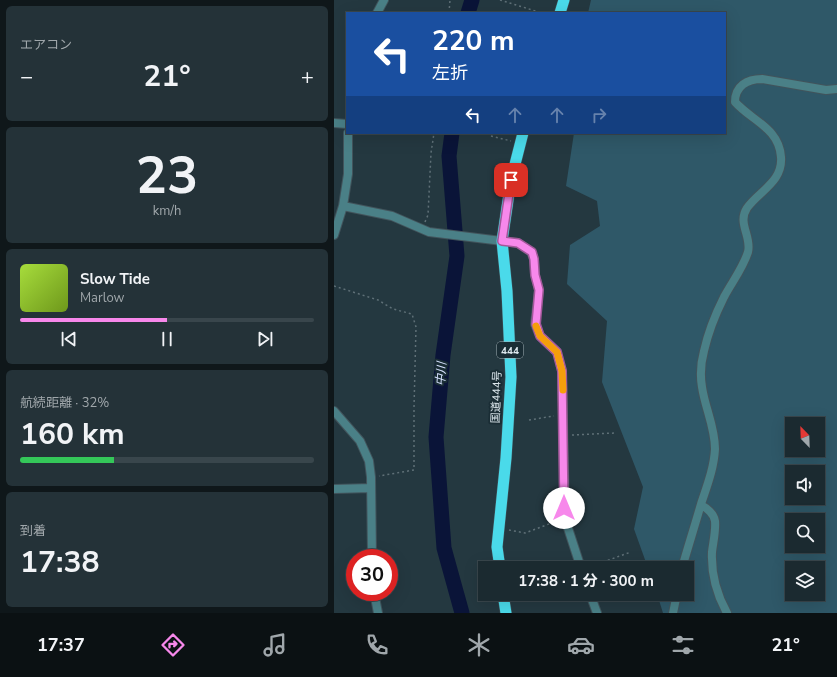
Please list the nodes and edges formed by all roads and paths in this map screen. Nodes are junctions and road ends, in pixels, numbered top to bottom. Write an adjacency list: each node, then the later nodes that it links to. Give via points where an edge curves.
1 (384, 0): 5 (street)
2 (450, 0): 6 (path)
3 (500, 0): 7 (path)
4 (564, 0): 8 (highway)
5 (378, 12)
6 (449, 12)
7 (539, 12)
8 (560, 12)
9 (837, 89): 29 (street, via 826,90 753,79 743,84 735,94 734,102 771,132 778,143 781,167 774,182 747,208 743,216 749,250 744,264 724,298 703,352 702,387 715,447 713,466)
10 (334, 123): 11 (street)
11 (346, 124)
12 (348, 134): 16 (street, via 348,174)
13 (434, 134): 17 (path)
14 (491, 136): 15 (path)
15 (522, 138): 19 (highway, 国道444号 / 444, via 511,180)
16 (343, 206): 17 (street, via 392,216); 18 (street)
17 (426, 231): 19 (street)
18 (334, 235)
19 (502, 241): 22 (street, via 518,243 532,252 539,290 536,324 540,336 557,352 562,371); 31 (highway, 国道444号 / 444, via 511,377)
20 (334, 286): 26 (path, via 412,314 416,327 414,470)
21 (334, 411): 26 (street, via 360,441 369,461)
22 (564, 415): 23 (path); 25 (street)
23 (529, 420)
24 (615, 433): 25 (path)
25 (564, 435): 30 (street)
26 (371, 477): 27 (street)
27 (371, 488): 28 (street); 32 (street)
28 (334, 489)
29 (701, 505): 37 (street); 46 (street, via 709,510 715,520 713,574 719,598)
30 (565, 519): 31 (path, via 525,533); 35 (street)
31 (499, 529): 34 (highway, 国道444号 / 444)
32 (372, 549)
33 (631, 552): 36 (path)
34 (499, 561)
35 (579, 561)
36 (606, 561)
37 (684, 561)
38 (376, 601): 42 (street)
39 (504, 601): 43 (highway)
40 (592, 601): 44 (street)
41 (676, 601): 45 (street)
42 (378, 613)
43 (506, 613)
44 (596, 613)
45 (673, 613)
46 (727, 613)

